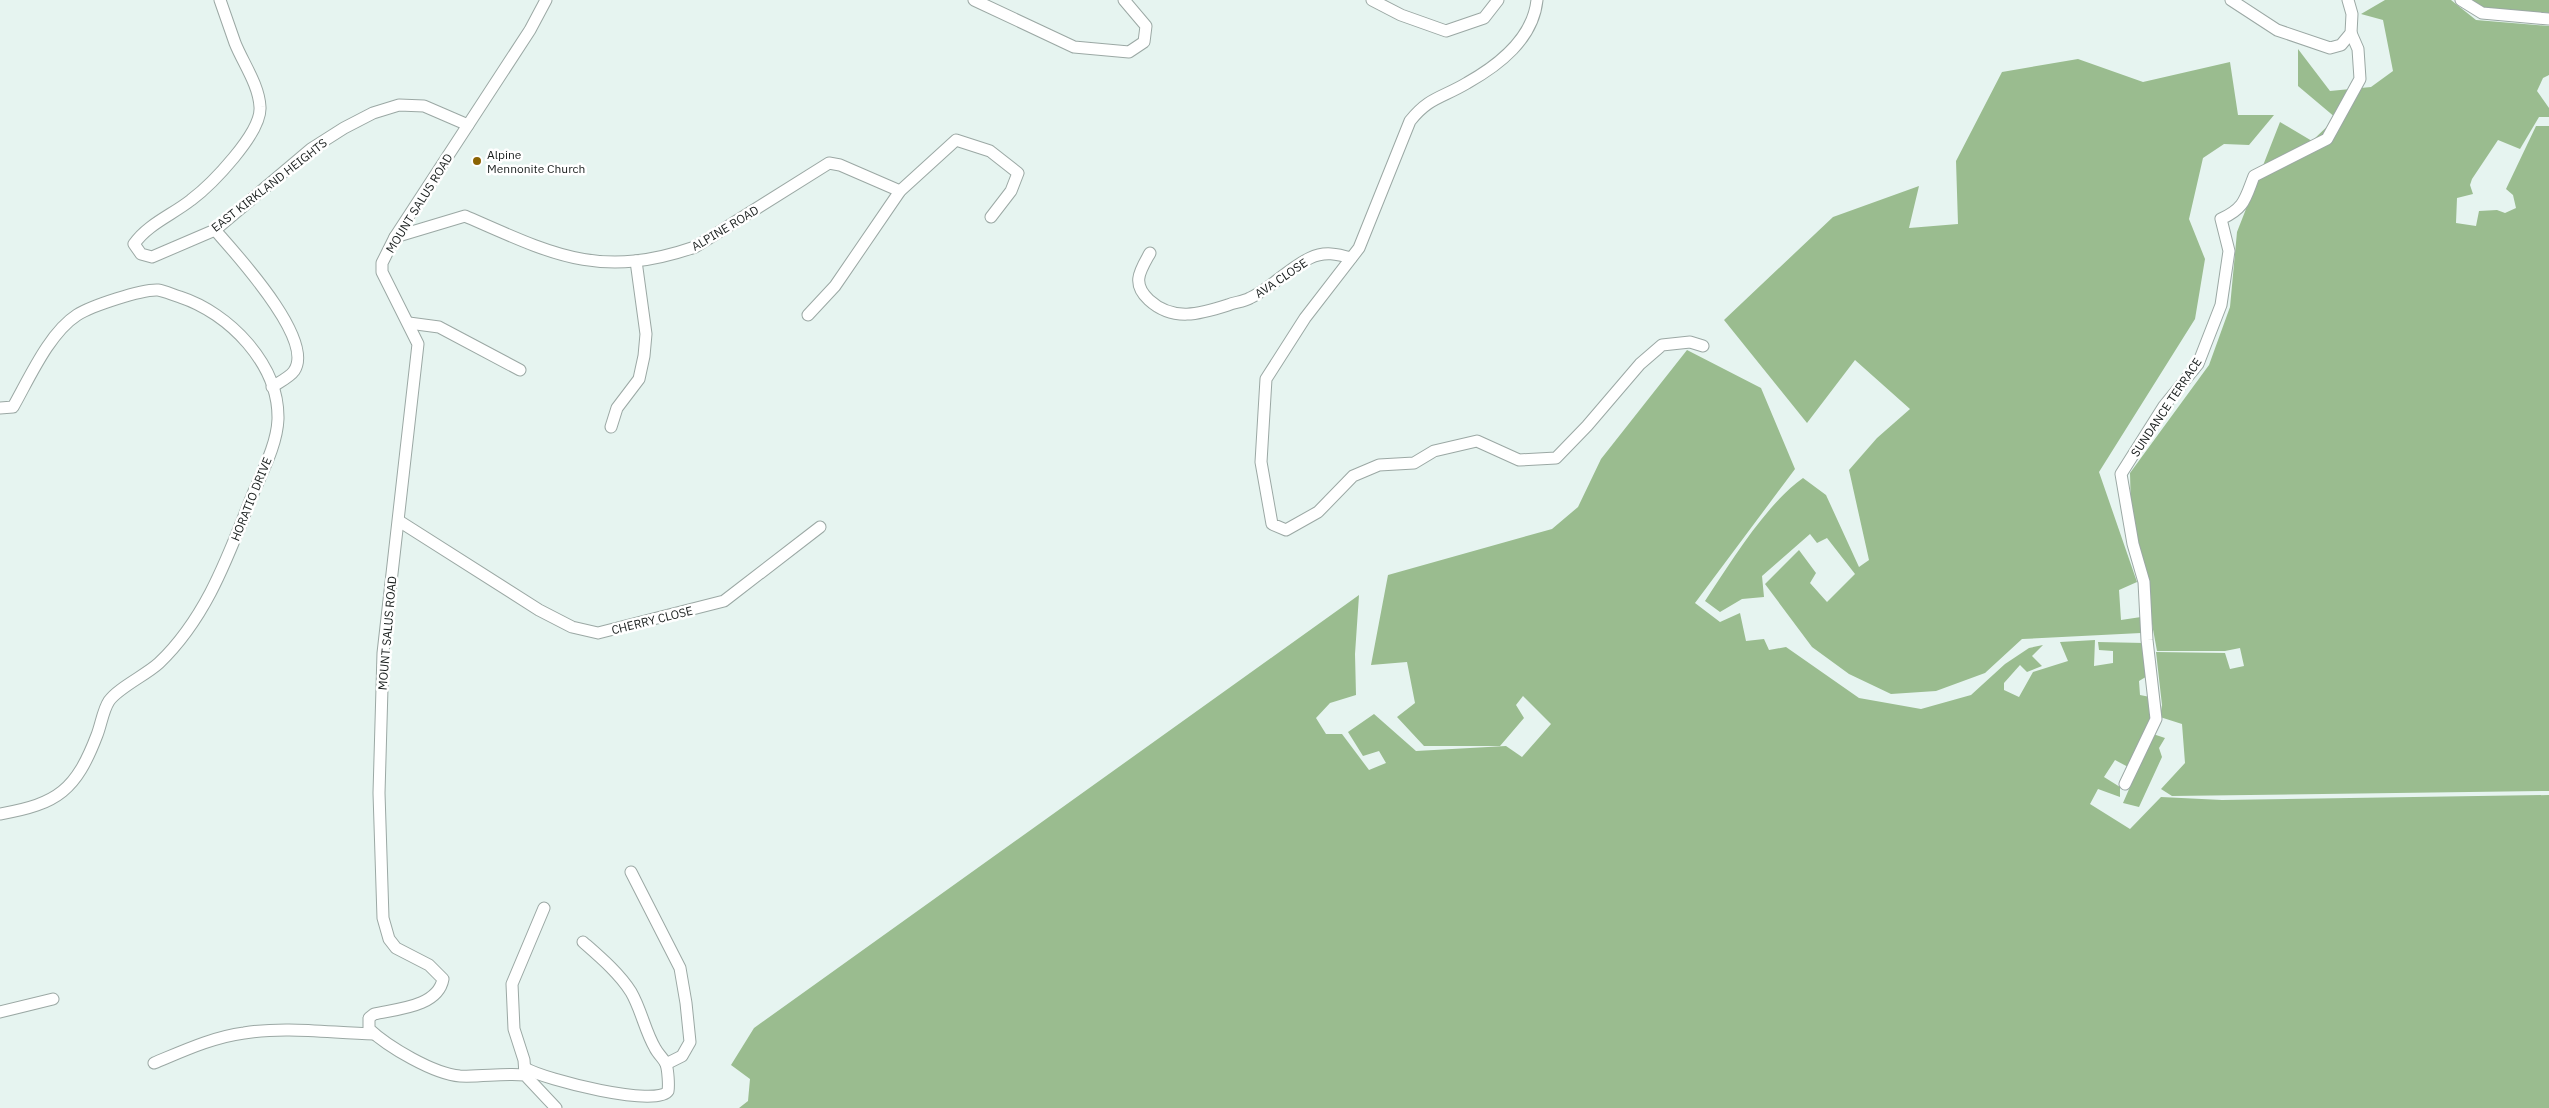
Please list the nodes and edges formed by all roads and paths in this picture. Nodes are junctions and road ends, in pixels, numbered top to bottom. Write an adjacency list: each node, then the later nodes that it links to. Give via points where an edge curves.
1 (220, 0): 16 (street, EAST KIRKLAND HEIGHTS, via 257,93 260,105 258,122 206,189 142,233 134,244 141,254 152,257)
2 (546, 0): 13 (street, MOUNT SALUS ROAD)
3 (974, 0): 4 (street, via 1074,47 1129,52 1144,42 1146,26)
4 (1124, 0)
5 (1372, 0): 6 (street, via 1401,15 1446,31 1484,18)
6 (1498, 0)
7 (1537, 0): 19 (street, via 1522,41 1466,84 1435,97 1410,121 1359,248)
8 (2231, 0): 12 (street, via 2277,30 2320,45 2341,46)
9 (2348, 0): 12 (street, via 2352,14)
10 (2461, 0): 11 (street, via 2482,13)
11 (2549, 19)
12 (2351, 33): 30 (street, SUNDANCE TERRACE, via 2358,49 2360,79 2327,139 2254,176 2236,212 2221,219 2229,251 2221,305 2198,364 2164,406 2121,474 2133,544 2144,582 2156,720)
13 (468, 125): 16 (street, EAST KIRKLAND HEIGHTS, via 424,106 399,105 373,114 311,149); 17 (street, MOUNT SALUS ROAD)
14 (900, 191): 15 (street, via 956,140 990,151 1018,173 1011,191); 20 (street, ALPINE ROAD, via 829,163 695,247 670,256); 21 (street, via 835,286)
15 (991, 217)
16 (215, 230): 25 (street, via 263,287 286,322 296,347 298,360 294,372)
17 (395, 237): 20 (street, ALPINE ROAD, via 465,216 546,252 584,261); 22 (street, MOUNT SALUS ROAD, via 382,263 382,272)
18 (1150, 253): 19 (street, AVA CLOSE, via 1138,274 1139,287 1160,308 1176,315 1204,313 1249,299 1311,257 1335,253)
19 (1351, 258): 23 (street, via 1305,318 1266,379 1261,462 1272,524 1286,530 1318,512 1353,476 1379,464 1414,463 1434,451 1477,442 1519,460 1556,458 1588,426 1640,364 1662,345 1690,342)
20 (636, 261): 27 (street, via 646,334 644,356 639,378 617,408)
21 (808, 315)
22 (408, 323): 24 (street, via 439,327); 28 (street, MOUNT SALUS ROAD, via 418,344)
23 (1703, 346)
24 (520, 370)
25 (272, 387): 26 (street, HORATIO DRIVE, via 260,360 230,325 194,302 158,290 120,298 77,315 60,330 13,407); 31 (street, HORATIO DRIVE, via 278,419 268,460 223,570 194,624 158,664 109,701 79,774 64,792 30,809)
26 (0, 408)
27 (611, 427)
28 (399, 522): 29 (street, CHERRY CLOSE, via 539,610 572,627 598,633 724,601); 37 (street, MOUNT SALUS ROAD, via 383,653 379,793 383,918 396,948 429,965 443,979 442,988 422,1002 374,1014 368,1024)
29 (820, 527)
30 (2125, 784)
31 (0, 814)
32 (631, 872): 39 (street, via 680,968 690,1042 682,1056)
33 (544, 908): 40 (street, via 512,984 514,1029)
34 (583, 942): 39 (street, via 631,992 655,1048)
35 (53, 999): 36 (street)
36 (0, 1012)
37 (374, 1034): 38 (street, via 305,1030 244,1033 196,1045); 40 (street, via 435,1071 459,1076)
38 (154, 1063)
39 (666, 1064): 40 (street, via 668,1091 662,1100 649,1106 632,1107 565,1088)
40 (525, 1072): 41 (street)
41 (556, 1108)

